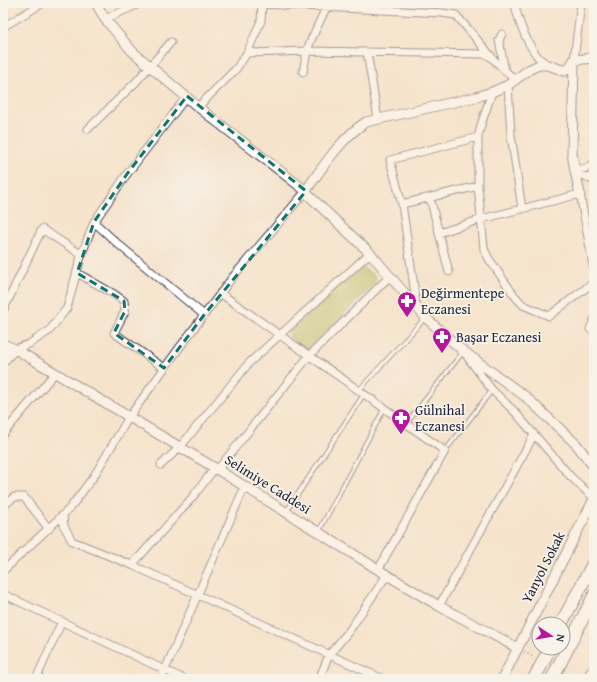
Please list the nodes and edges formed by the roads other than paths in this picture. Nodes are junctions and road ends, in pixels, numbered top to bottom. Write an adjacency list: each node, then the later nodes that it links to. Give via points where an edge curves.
1 (43, 3): 9 (street)
2 (96, 3): 8 (street)
3 (142, 3): 8 (street)
4 (515, 3): 18 (street, via 528,40 538,57)
5 (581, 3): 17 (street)
6 (262, 4): 7 (street); 14 (street, via 260,21)
7 (326, 8): 12 (street); 15 (street, via 456,15)
8 (104, 19): 19 (street)
9 (3, 27)
10 (502, 34): 21 (street, via 498,40)
11 (171, 42): 19 (street)
12 (307, 51): 13 (street); 14 (street); 20 (street)
13 (367, 52): 15 (street, via 485,54); 26 (street)
14 (248, 53): 25 (street, via 236,69)
15 (492, 57): 21 (street)
16 (594, 58): 17 (street)
17 (574, 60): 18 (street, via 565,70); 30 (street)
18 (548, 65): 22 (street, via 539,65)
19 (150, 67): 24 (street); 27 (street)
20 (303, 72)
21 (505, 72): 22 (street)
22 (511, 82): 23 (street); 37 (street, via 511,136)
23 (492, 92): 26 (street); 28 (street)
24 (187, 96): 25 (street); 39 (street)
25 (198, 107): 33 (street)
26 (378, 119): 33 (street, via 366,122 355,129 328,160)
27 (88, 129)
28 (478, 137): 32 (street); 36 (street, via 390,160)
29 (594, 163): 30 (street)
30 (574, 171): 31 (street); 34 (street)
31 (594, 181)
32 (478, 186): 35 (street); 38 (street)
33 (306, 192): 41 (street); 48 (street)
34 (580, 194): 37 (street); 43 (street)
35 (430, 198): 36 (street); 40 (street)
36 (402, 204): 49 (street)
37 (522, 209): 38 (street)
38 (482, 219): 40 (street); 47 (street, via 484,249 523,305 549,316)
39 (94, 222): 42 (street); 51 (street)
40 (439, 233): 44 (street)
41 (370, 253): 46 (street); 55 (street)
42 (82, 255): 45 (street); 50 (street, via 42,229)
43 (594, 270)
44 (449, 272)
45 (77, 273): 57 (street, via 67,308 49,331 29,344); 61 (street, via 124,301 125,310 114,333)
46 (390, 276): 49 (street); 59 (street)
47 (594, 282)
48 (220, 293): 51 (street); 55 (street)
49 (416, 306): 52 (street)
50 (3, 311)
51 (204, 314): 61 (street)
52 (426, 318): 58 (street); 64 (lane)
53 (594, 320): 54 (street)
54 (590, 329)
55 (279, 335): 59 (street); 70 (street, via 249,363)
56 (3, 344): 57 (street, Selimiye Caddesi)
57 (15, 349): 60 (street); 62 (street, Selimiye Caddesi)
58 (464, 351): 63 (street); 67 (lane); 73 (street, via 526,397 576,444)
59 (309, 356): 64 (street); 74 (street)
60 (3, 362)
61 (164, 368): 66 (street)
62 (55, 373): 66 (street, Selimiye Caddesi); 68 (street)
63 (492, 390): 69 (street); 71 (lane)
64 (361, 393): 65 (street); 78 (lane)
65 (384, 409): 67 (street); 81 (lane)
66 (129, 417): 70 (street, Selimiye Caddesi); 79 (street, via 94,476)
67 (406, 424): 71 (street)
68 (3, 434)
69 (534, 435): 76 (street); 90 (street)
70 (180, 446): 72 (street); 74 (street, Selimiye Caddesi)
71 (445, 451): 84 (street)
72 (160, 465)
73 (594, 467)
74 (217, 468): 75 (street, Selimiye Caddesi); 83 (street)
75 (245, 486): 78 (street, Selimiye Caddesi); 88 (street)
76 (594, 498): 93 (street, Yanyol Sokak)
77 (3, 506): 80 (street, via 14,497 24,497)
78 (286, 512): 81 (street, Selimiye Caddesi)
79 (63, 515): 80 (street); 83 (street, via 64,526 72,541)
80 (49, 529): 85 (street)
81 (318, 532): 84 (street, Selimiye Caddesi)
82 (594, 562): 91 (highway)
83 (132, 565): 88 (street)
84 (378, 570): 86 (street, Selimiye Caddesi)
85 (3, 571)
86 (387, 575): 90 (street, Selimiye Caddesi); 94 (street, via 349,631)
87 (3, 594): 92 (street)
88 (197, 595): 94 (street); 97 (street)
89 (594, 596): 105 (highway)
90 (439, 606): 93 (street, Selimiye Caddesi)
91 (565, 616)
92 (62, 621): 97 (street); 98 (street)
93 (518, 648): 103 (street, Yanyol Sokak)
94 (329, 655): 101 (street); 102 (street)
95 (546, 656): 104 (highway)
96 (594, 668): 106 (street)
97 (165, 670): 99 (street); 100 (street)
98 (36, 679)
99 (161, 679)
100 (184, 679)
101 (319, 679)
102 (383, 679)
103 (502, 679)
104 (534, 679)
105 (552, 679)
106 (587, 679)

